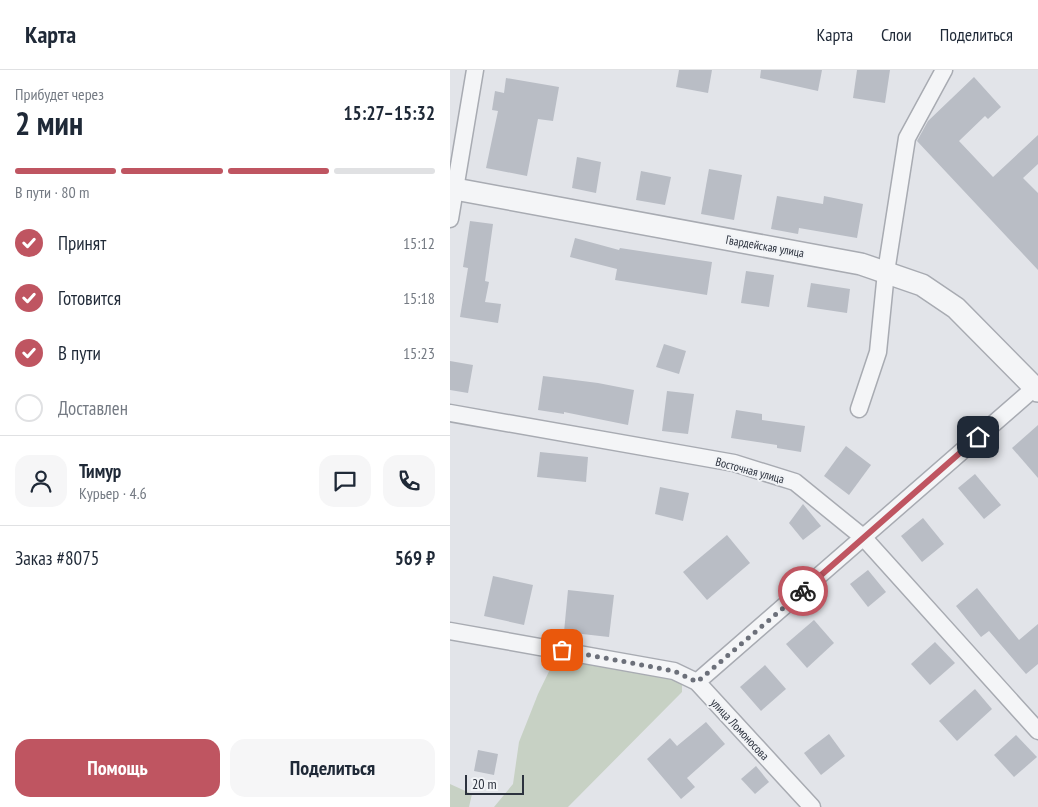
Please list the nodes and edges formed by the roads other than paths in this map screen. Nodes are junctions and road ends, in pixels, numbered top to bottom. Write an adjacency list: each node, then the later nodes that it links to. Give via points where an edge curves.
1 (475, 70): 3 (street)
2 (944, 70): 5 (street, via 907,138)
3 (453, 189): 4 (street); 5 (street, Гвардейская улица, via 851,262)
4 (450, 219)
5 (886, 272): 6 (street, Гвардейская улица, via 922,285 956,308); 7 (street, via 878,352)
6 (1037, 388): 9 (street)
7 (860, 409)
8 (450, 414): 9 (street, Восточная улица, via 734,463 795,482)
9 (864, 538): 11 (street); 12 (street, Восточная улица)
10 (450, 631): 11 (street, улица Ломоносова, via 674,671)
11 (697, 682): 13 (street, улица Ломоносова)
12 (1038, 731)
13 (812, 807)

